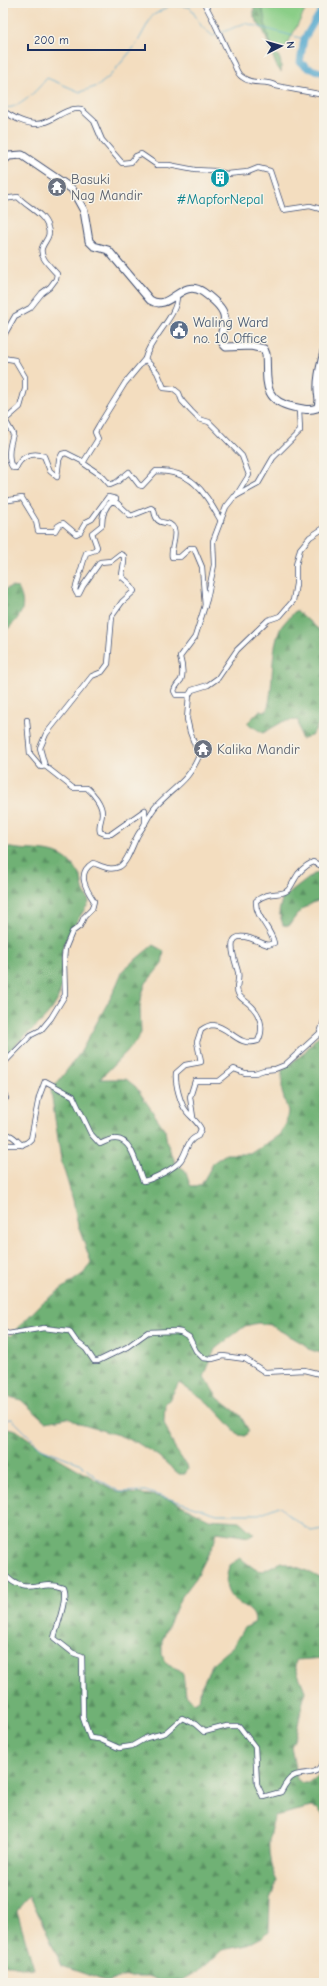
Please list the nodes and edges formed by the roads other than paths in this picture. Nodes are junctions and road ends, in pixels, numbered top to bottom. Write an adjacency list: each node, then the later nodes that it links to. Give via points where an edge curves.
1 (204, 3): 2 (street, via 240,76 250,82 272,83 276,86)
2 (324, 95)
3 (3, 111): 6 (street, via 26,123 35,124 67,111 81,110 94,121 102,140 122,163 132,162 141,154 157,165 215,170 227,174 264,168 270,171 283,210 310,206)
4 (3, 161): 7 (highway, via 9,156 22,155 72,189 84,211 89,241 94,246 108,250 150,300 163,302)
5 (3, 199): 8 (street, via 18,197 45,219 49,236 42,247 42,255 57,274 56,280 30,308 15,316)
6 (324, 210)
7 (177, 295): 11 (street, via 166,323 147,350); 12 (highway, via 188,288 196,288 221,308 225,316 220,340 222,344 231,347 262,347 266,354 268,390 278,402)
8 (3, 337)
9 (324, 352): 12 (highway, via 318,374 320,404 312,410)
10 (3, 358): 13 (street, via 15,360 25,377 20,407 5,420 13,434 9,448 10,465 16,468 26,456 36,453 44,456 50,471 57,477 62,454 66,453)
11 (145, 359): 13 (street, via 129,378 99,425 96,432 98,439); 14 (street, via 158,372 164,388 179,393 182,401 199,419 209,422 242,456 249,475)
12 (300, 409): 14 (street, via 300,431 273,458 258,484)
13 (84, 462): 17 (street, via 110,485 129,472 139,486 156,472 168,471 187,477 194,481)
14 (236, 496): 17 (street, via 226,507)
15 (3, 501): 16 (street, via 22,498 36,521 38,531 55,531 63,524 76,534 92,519 108,497 115,498)
16 (118, 503): 19 (street, via 131,516 151,508 159,522 174,528 172,557 180,557 190,548 194,548 202,566); 22 (street, via 112,501 106,505 102,525 92,533 97,547 86,553 75,590 76,594 80,594 100,562 111,560 120,554 124,556 125,563 122,577 134,591 112,616 108,664 102,672 92,676 46,734 40,748)
17 (221, 520): 19 (street, via 213,542 214,565)
18 (324, 528): 20 (street, via 310,537 300,549 292,601 280,616 268,620 238,650 218,678 208,685 192,690)
19 (205, 606): 20 (street, via 195,637 180,657 183,670 174,691 176,695)
20 (189, 695): 23 (street, via 190,732 199,756 187,779 156,806)
21 (27, 720): 22 (street, via 30,754 41,767)
22 (45, 766): 23 (street, via 73,788 87,788 93,793 102,812 100,832 111,834 145,810)
23 (145, 824): 26 (street, via 130,847 127,861 120,867 110,869 93,863 83,874 84,884 94,902 80,926 72,932 65,949 65,995 41,1030 34,1033)
24 (324, 867): 29 (street, via 313,862 306,865 288,890 266,894 256,902 256,909 274,943 268,945 244,936 233,943 233,957 239,976 237,993 255,1010 263,1029 258,1041 252,1044 221,1027 212,1025 201,1030 197,1042 201,1062 185,1065 176,1073 176,1088 184,1106)
25 (324, 1021): 29 (street, via 320,1033 296,1056 275,1069 245,1073 234,1069 219,1081 195,1081 190,1097)
26 (3, 1064)
27 (3, 1093): 28 (street, via 6,1098)
28 (3, 1100)
29 (193, 1117): 32 (street, via 201,1129 198,1136 185,1149 179,1163 144,1181 129,1148 121,1140 114,1139 100,1144 91,1134 73,1096 46,1081 39,1097 32,1135 27,1143)
30 (3, 1134): 32 (street, via 14,1137)
31 (3, 1145): 32 (street)
32 (22, 1145)
33 (3, 1330): 34 (street, via 8,1334 44,1328 69,1331 94,1360 98,1361 127,1347 148,1332 181,1332 189,1337 203,1358 223,1356 245,1359 265,1372 304,1370)
34 (324, 1375)
35 (3, 1573): 36 (street, via 21,1587 36,1588 48,1584 63,1587 62,1609 54,1638 73,1653 82,1656 83,1718 90,1738 99,1739 118,1748 132,1746 146,1738 165,1733 182,1718 204,1732 239,1726 255,1747 257,1784 263,1797 281,1792 294,1775 311,1774 320,1768)
36 (324, 1759)

